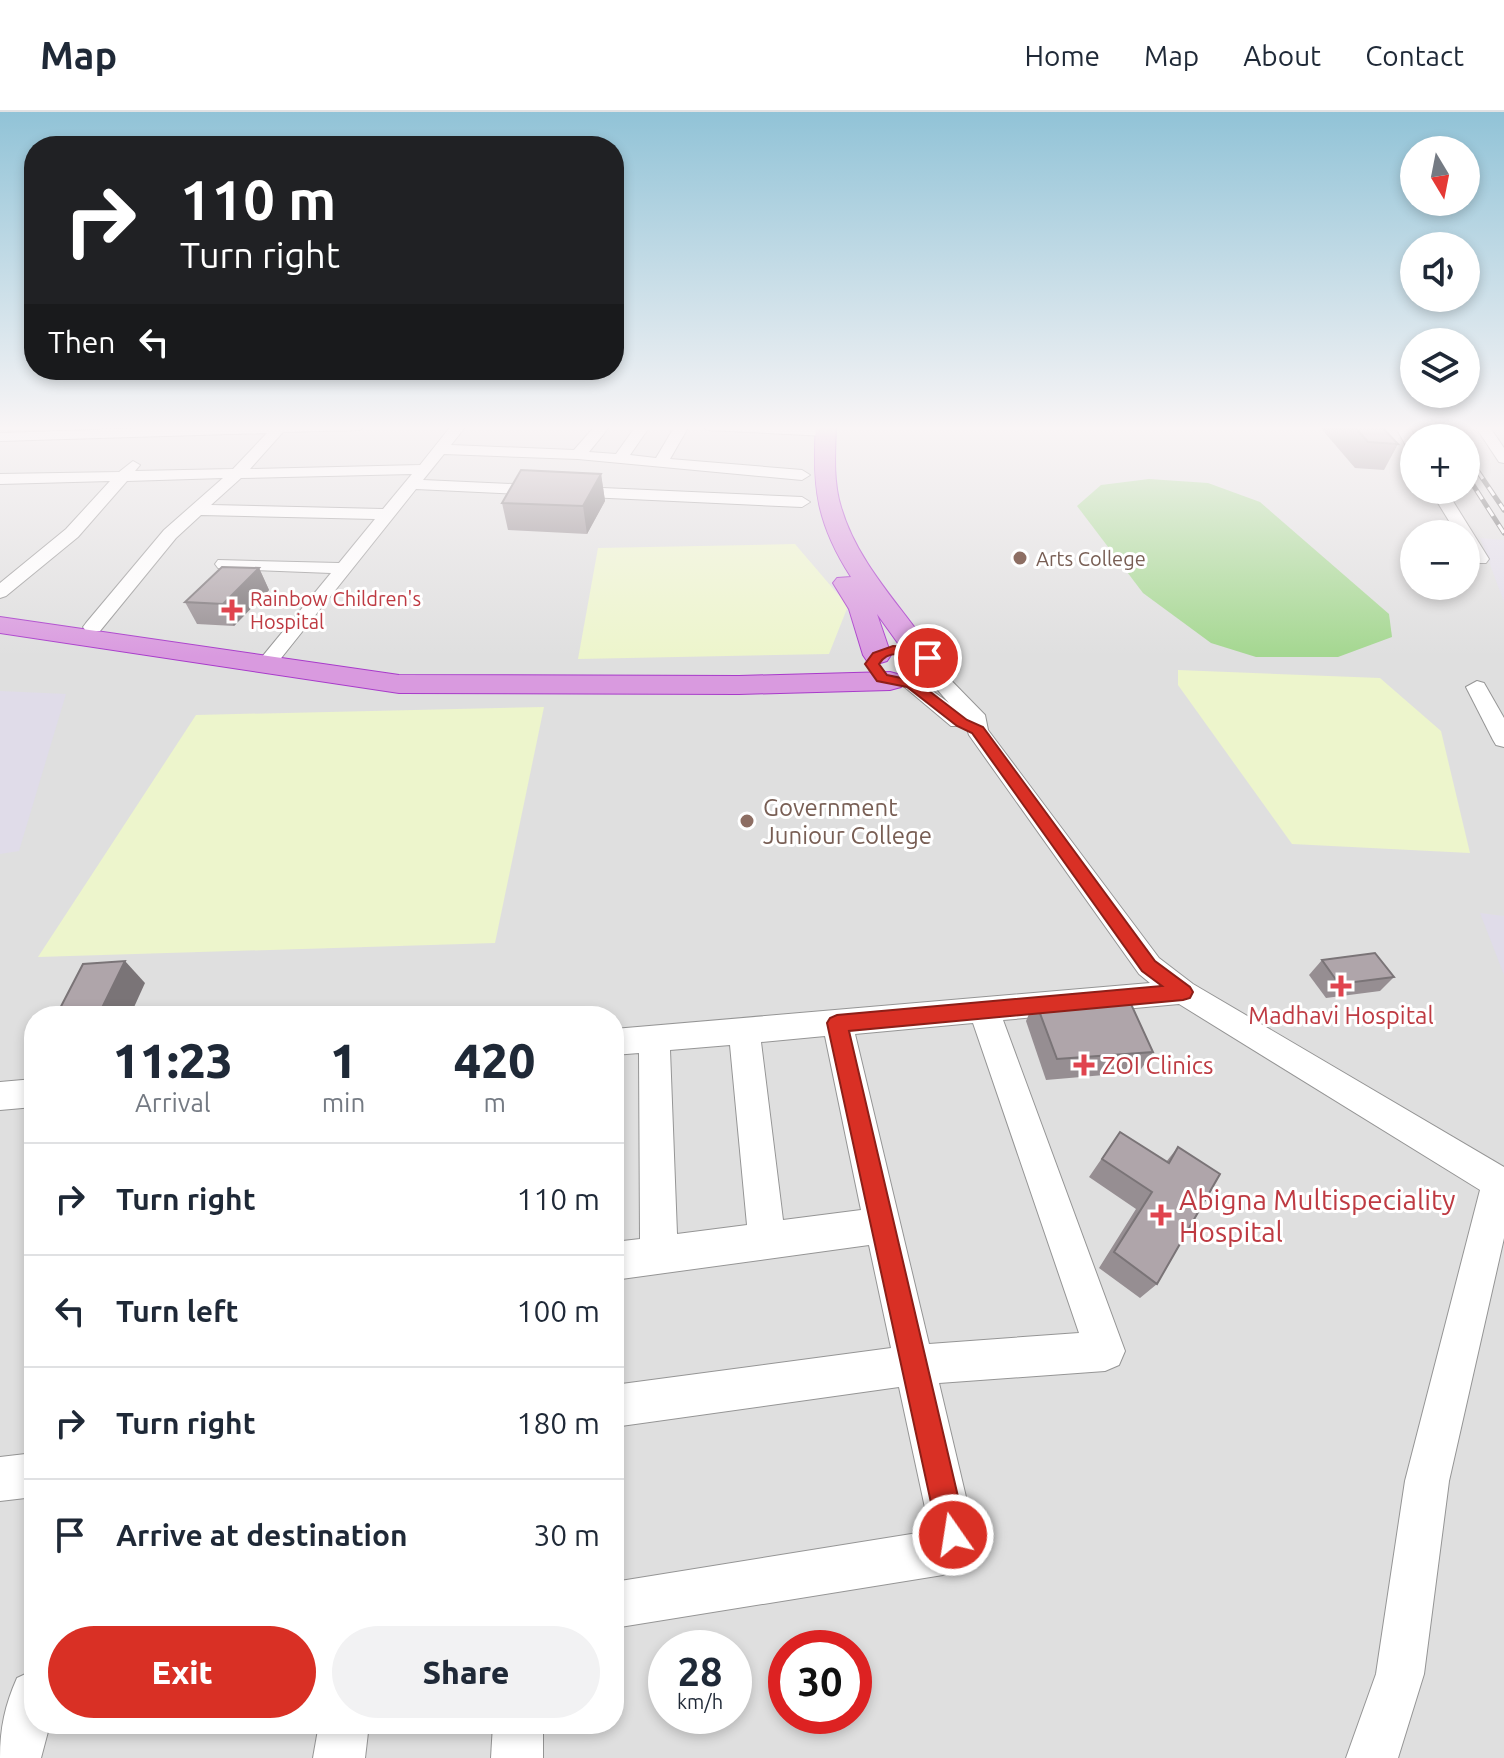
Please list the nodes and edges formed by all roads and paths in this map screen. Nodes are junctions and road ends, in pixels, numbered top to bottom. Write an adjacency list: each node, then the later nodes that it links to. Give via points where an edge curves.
1 (802, 502): 15 (highway, via 813,537)
2 (100, 503): 10 (street, via 72,533)
3 (205, 503): 6 (street)
4 (396, 503): 7 (street)
5 (828, 503): 15 (highway)
6 (197, 510): 7 (street); 13 (street, via 144,563)
7 (387, 514): 9 (street)
8 (224, 564): 9 (street)
9 (343, 568): 14 (street)
10 (0, 592)
11 (0, 615): 13 (highway)
12 (0, 625): 14 (highway)
13 (93, 627): 14 (highway)
14 (272, 658): 15 (highway, via 358,679 434,685)
15 (901, 669): 18 (street, via 977,730 1149,966)
16 (1477, 687): 17 (street)
17 (1504, 740)
18 (1183, 992): 19 (street); 26 (street)
19 (984, 1010): 20 (street); 31 (street, via 1105,1351)
20 (837, 1023): 21 (street); 27 (street)
21 (744, 1031): 22 (street); 28 (street)
22 (654, 1039): 23 (street); 29 (street)
23 (624, 1041)
24 (24, 1094): 25 (street)
25 (0, 1096)
26 (1501, 1184): 42 (street, via 1427,1481 1400,1674)
27 (883, 1225): 28 (street); 31 (street)
28 (767, 1241): 29 (street)
29 (659, 1255): 30 (street)
30 (624, 1260)
31 (914, 1365): 32 (street); 35 (street, via 952,1545 943,1552)
32 (624, 1405)
33 (24, 1476): 34 (street)
34 (0, 1479)
35 (624, 1603)
36 (24, 1728): 39 (street)
37 (343, 1734): 40 (street)
38 (518, 1734): 41 (street)
39 (15, 1758)
40 (339, 1758)
41 (517, 1758)
42 (1372, 1758)

